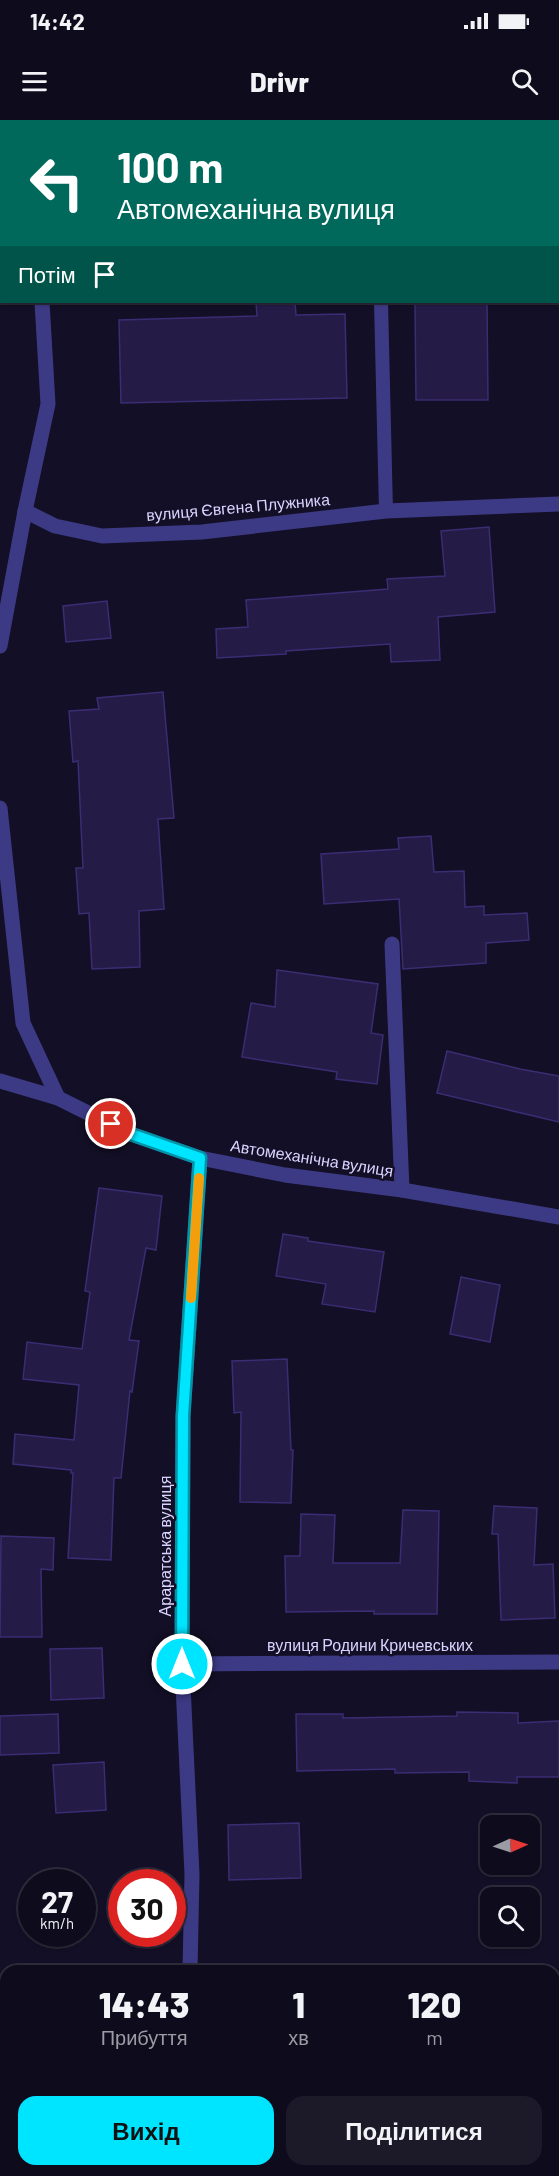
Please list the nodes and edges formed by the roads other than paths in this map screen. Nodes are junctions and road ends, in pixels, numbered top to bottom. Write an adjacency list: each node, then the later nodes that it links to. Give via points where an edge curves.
1 (42, 303): 4 (street, via 48,404)
2 (381, 303): 5 (lane)
3 (559, 504): 5 (street, вулиця Євгена Плужника)
4 (25, 511): 5 (street, вулиця Євгена Плужника, via 55,526 102,536 202,532); 6 (street)
5 (386, 511)
6 (0, 646)
7 (0, 808): 10 (street, via 23,1023)
8 (392, 944): 12 (street)
9 (0, 1081): 10 (street, Автомеханічна вулиця)
10 (58, 1098): 11 (street, Автомеханічна вулиця, via 128,1133)
11 (200, 1158): 12 (street, Автомеханічна вулиця, via 285,1175); 15 (street, Араратська вулиця, via 183,1416)
12 (402, 1190): 13 (street, Автомеханічна вулиця)
13 (559, 1217)
14 (559, 1662): 15 (street, вулиця Родини Кричевських)
15 (182, 1664): 16 (street, Араратська вулиця, via 192,1874)
16 (190, 1965)

